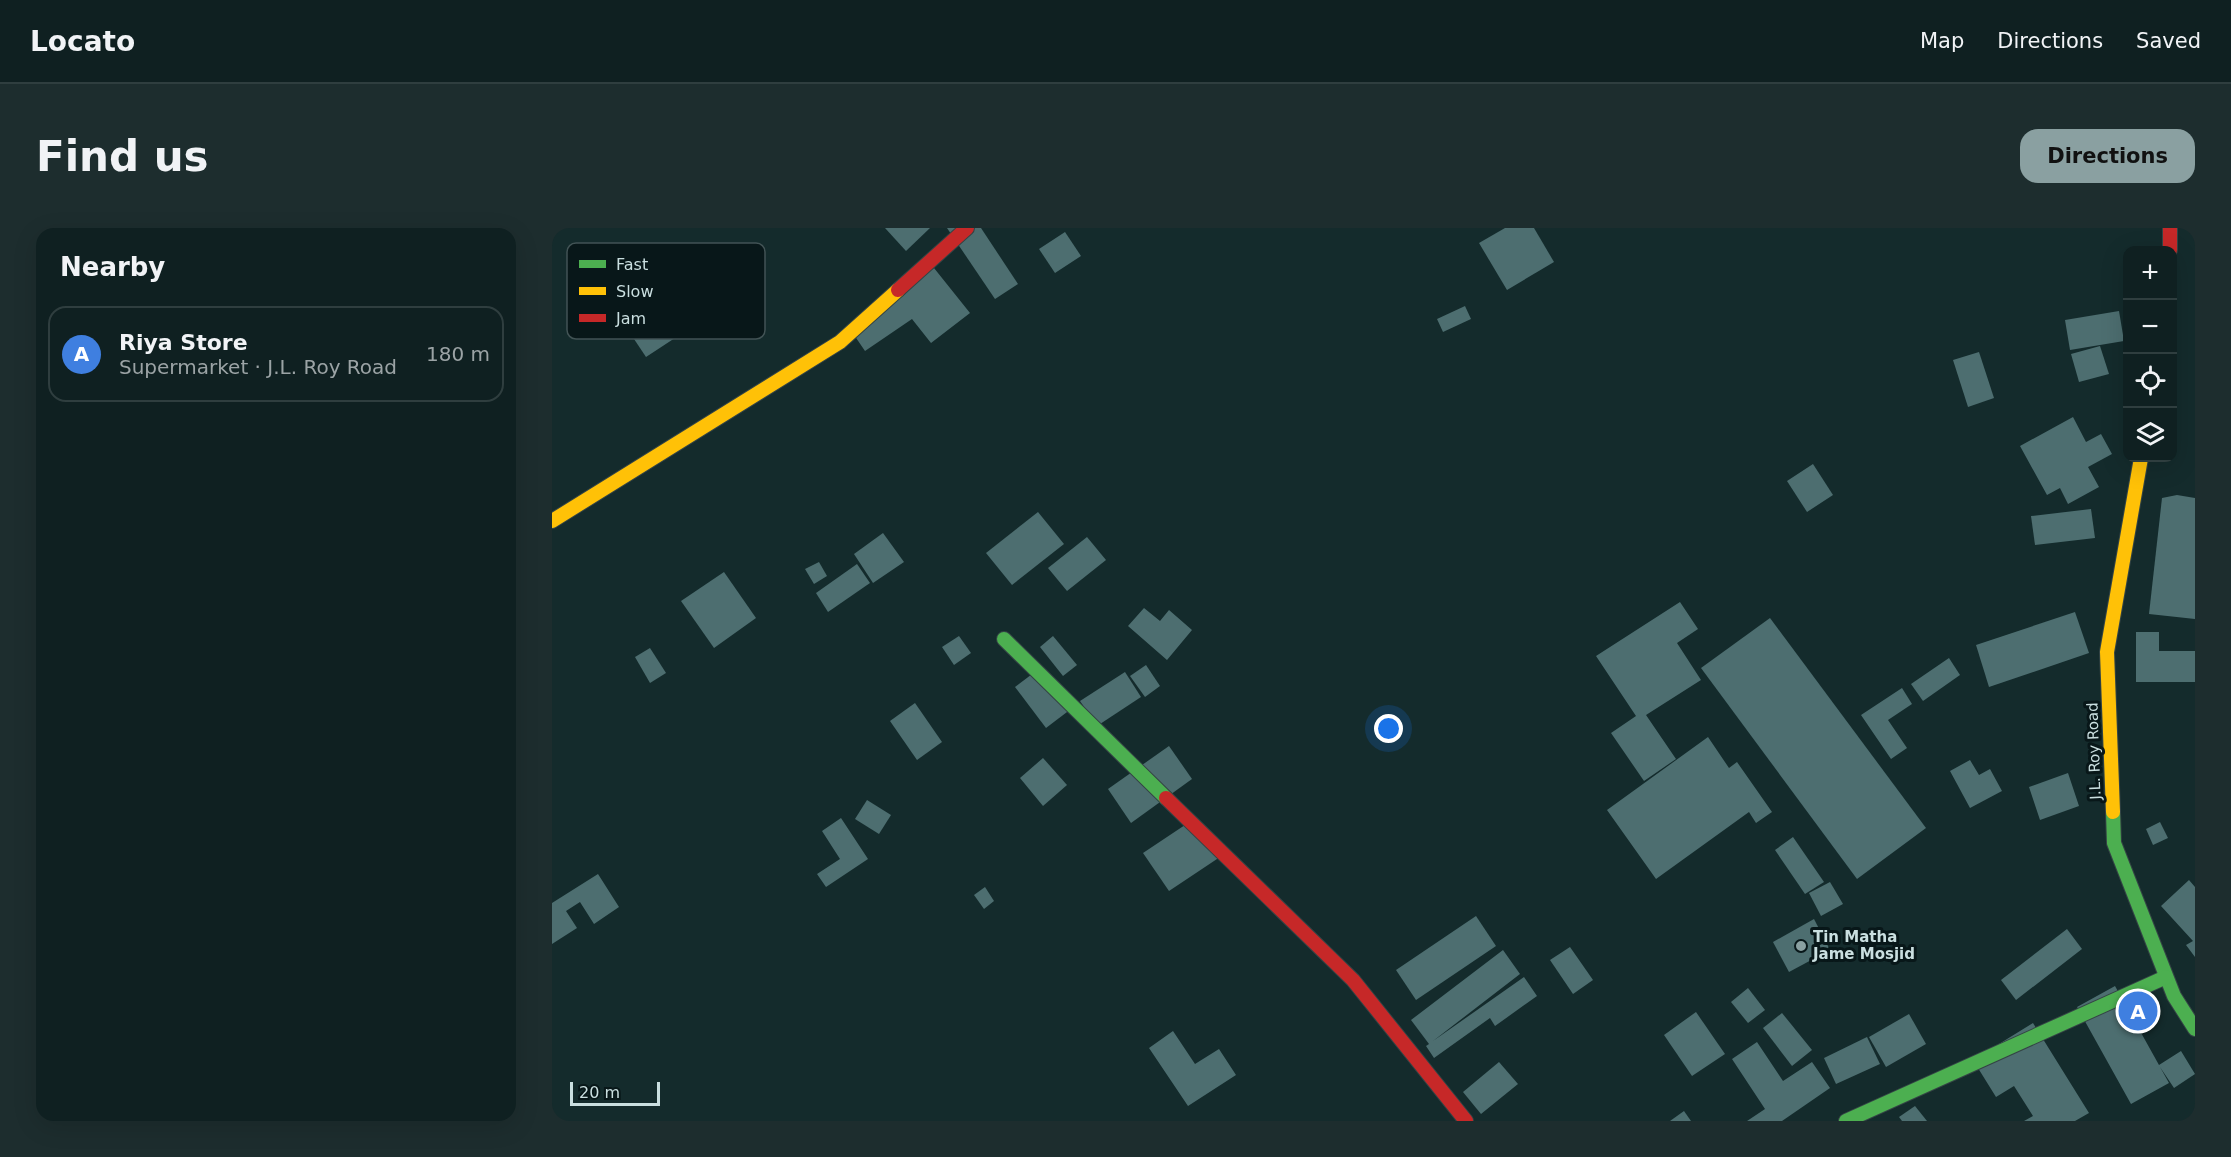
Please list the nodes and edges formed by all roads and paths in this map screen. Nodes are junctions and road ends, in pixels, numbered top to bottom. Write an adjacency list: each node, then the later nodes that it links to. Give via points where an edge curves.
1 (967, 228): 5 (street, via 840,342)
2 (2170, 228): 3 (street)
3 (2170, 246)
4 (2140, 462): 7 (street, J.L. Roy Road, via 2107,652 2114,843)
5 (552, 521)
6 (1004, 639): 9 (street, via 1353,980)
7 (2166, 977): 8 (street, J.L. Roy Road); 10 (street)
8 (2195, 1029)
9 (1466, 1121)
10 (1846, 1121)

